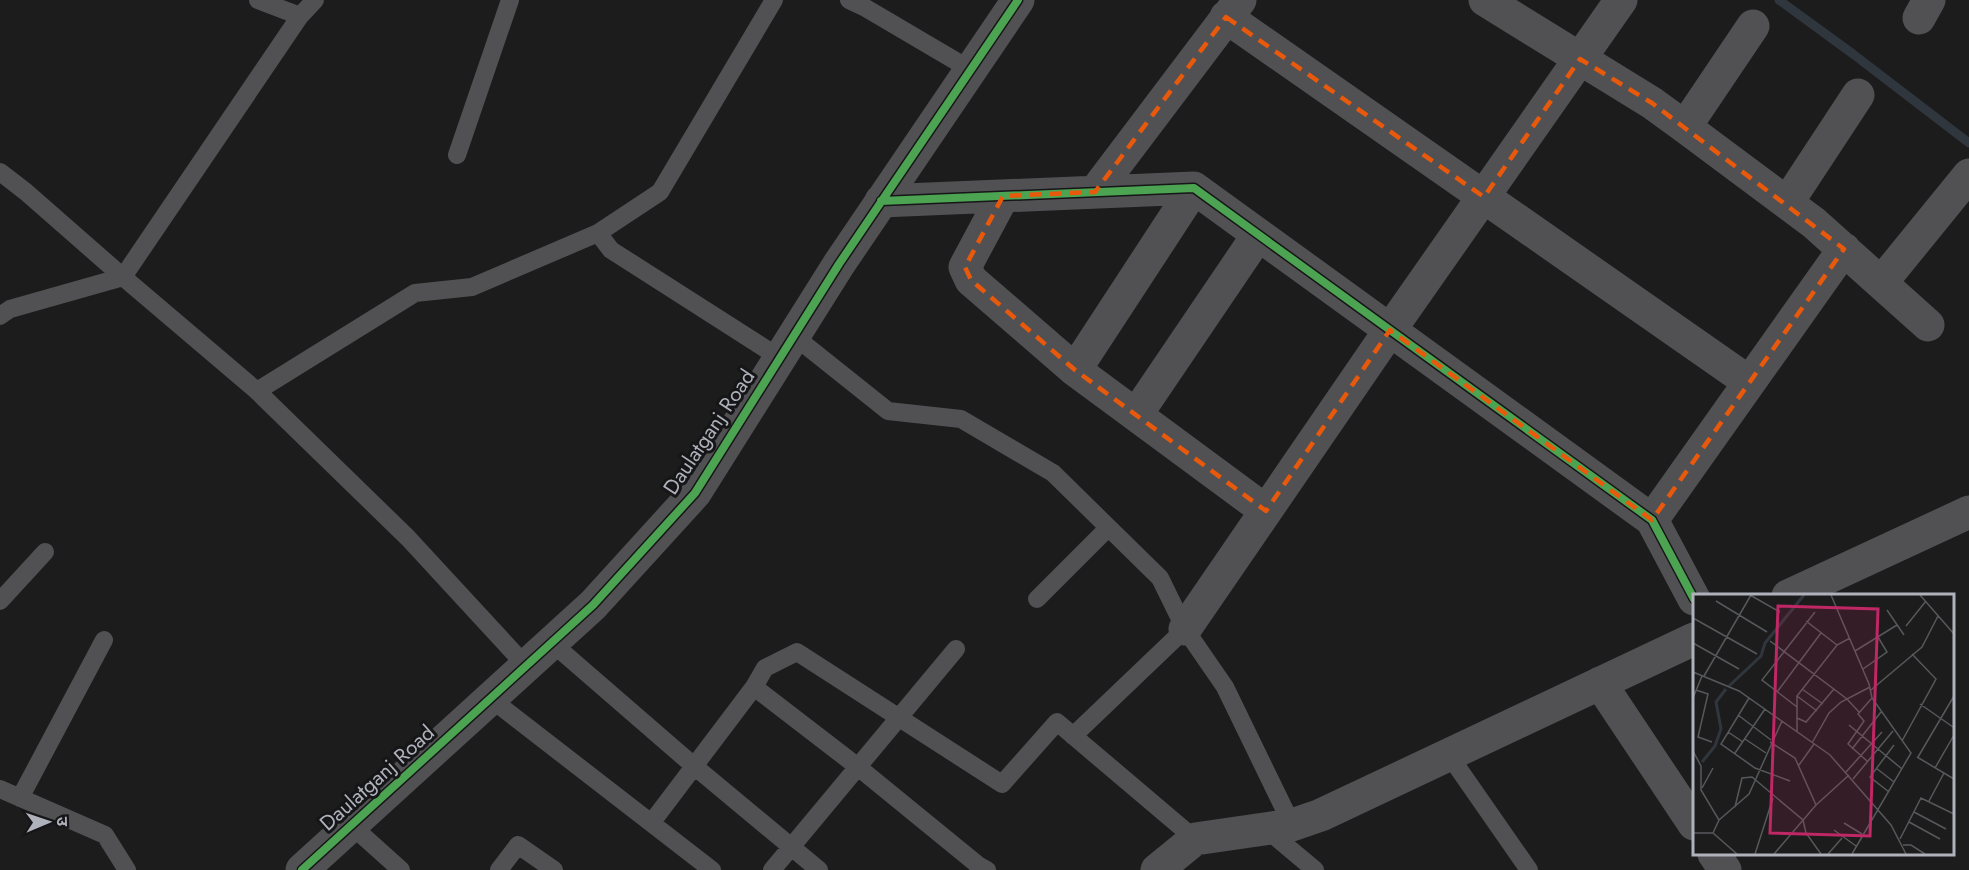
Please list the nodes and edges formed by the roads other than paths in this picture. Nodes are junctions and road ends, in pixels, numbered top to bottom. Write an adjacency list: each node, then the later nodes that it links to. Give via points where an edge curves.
1 (258, 0): 10 (lane)
2 (315, 0): 10 (lane)
3 (510, 0): 16 (lane)
4 (774, 0): 25 (lane, via 660,192)
5 (849, 0): 13 (lane)
6 (1018, 0): 13 (street, Daulatganj Road)
7 (1485, 0): 12 (street)
8 (1620, 0): 12 (street)
9 (1233, 9): 20 (street); 22 (street)
10 (300, 16): 28 (lane)
11 (1753, 26): 15 (street)
12 (1580, 59): 15 (street); 22 (street)
13 (971, 70): 23 (street, Daulatganj Road)
14 (1858, 95): 24 (street)
15 (1685, 128): 24 (street)
16 (457, 155)
17 (0, 172): 28 (lane)
18 (1969, 175): 29 (street)
19 (1194, 188): 20 (street); 26 (street); 34 (street)
20 (1095, 192): 21 (street)
21 (1003, 196): 23 (street); 34 (street, via 965,267 971,280)
22 (1484, 197): 32 (street); 35 (street)
23 (882, 201): 33 (street, Daulatganj Road)
24 (1787, 203): 27 (street)
25 (598, 233): 33 (lane, via 611,250); 36 (lane, via 472,287 415,293)
26 (1258, 235): 32 (street); 37 (street)
27 (1844, 249): 29 (street); 35 (street)
28 (123, 278): 30 (lane, via 10,309); 36 (lane)
29 (1881, 283): 31 (street)
30 (0, 316)
31 (1928, 325)
32 (1390, 330): 38 (street); 40 (street)
33 (787, 347): 41 (lane, via 888,411 961,419 1053,473); 50 (street, Daulatganj Road, via 695,493 593,605)
34 (1075, 370): 37 (street)
35 (1749, 382): 40 (street)
36 (257, 391): 52 (lane, via 408,538)
37 (1136, 415): 38 (street)
38 (1266, 511): 47 (street)
39 (1969, 512): 43 (street)
40 (1652, 520): 44 (street)
41 (1108, 528): 45 (lane); 47 (lane, via 1160,578)
42 (45, 552): 46 (lane)
43 (1792, 594)
44 (1693, 595)
45 (1037, 599)
46 (0, 601)
47 (1185, 629): 57 (lane); 66 (lane, via 1225,687)
48 (104, 640): 62 (lane)
49 (1693, 640): 53 (street)
50 (552, 643): 52 (street, Daulatganj Road); 59 (lane)
51 (956, 649): 56 (lane)
52 (527, 667): 55 (street, Daulatganj Road)
53 (1600, 683): 58 (street); 63 (street)
54 (754, 687): 56 (lane, via 765,668 797,652); 59 (lane); 60 (lane)
55 (491, 699): 64 (lane); 65 (street, Daulatganj Road)
56 (898, 718): 57 (lane, via 1002,784 1057,722); 60 (lane)
57 (1073, 736): 67 (lane)
58 (1449, 755): 66 (street, via 1321,815); 81 (lane)
59 (694, 766): 64 (lane); 68 (lane)
60 (858, 767): 68 (lane); 70 (lane)
61 (0, 789): 62 (lane)
62 (20, 798): 71 (lane, via 105,835)
63 (1693, 821)
64 (652, 822): 76 (lane)
65 (352, 826): 72 (street, Daulatganj Road); 73 (lane)
66 (1279, 827): 67 (street); 80 (lane)
67 (1195, 839): 79 (street)
68 (791, 847): 77 (lane); 78 (lane)
69 (1715, 855): 82 (street)
70 (980, 868)
71 (127, 870)
72 (302, 870)
73 (401, 870)
74 (499, 870): 75 (lane, via 518,845)
75 (554, 870)
76 (712, 870)
77 (772, 870)
78 (819, 870)
79 (1157, 870)
80 (1315, 870)
81 (1529, 870)
82 (1725, 870)

